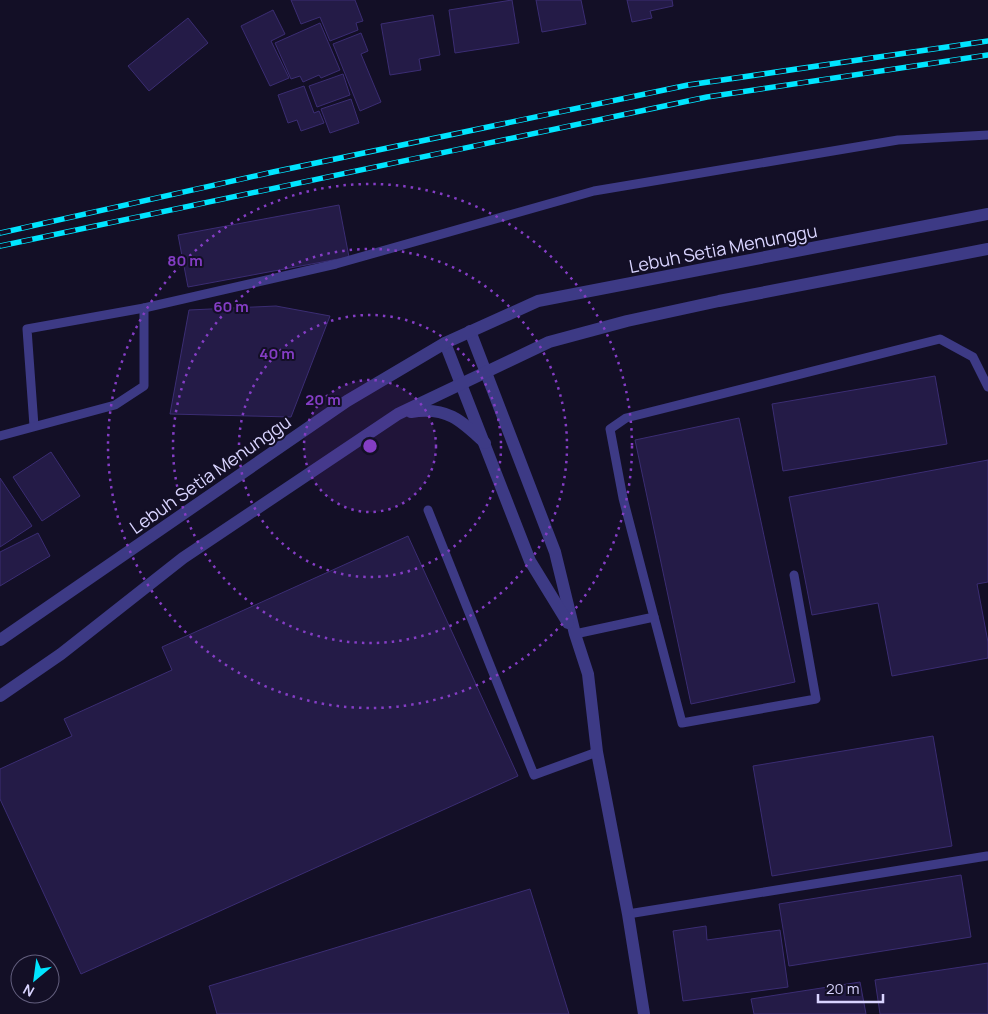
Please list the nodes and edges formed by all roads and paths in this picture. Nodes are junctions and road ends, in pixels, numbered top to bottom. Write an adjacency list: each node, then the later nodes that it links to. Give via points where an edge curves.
1 (988, 135): 4 (lane, via 898,140 594,190 336,264)
2 (988, 214): 5 (street, Lebuh Setia Menunggu, via 538,301)
3 (988, 249): 7 (street, via 627,321 549,342)
4 (144, 308): 11 (lane, via 144,386 115,406); 11 (lane, via 27,329)
5 (470, 331): 6 (street, Lebuh Setia Menunggu); 7 (street)
6 (445, 343): 8 (street); 18 (street, Lebuh Setia Menunggu, via 347,401)
7 (486, 372): 8 (street); 17 (street, via 555,552)
8 (462, 384): 10 (street); 13 (street)
9 (988, 387): 16 (lane, via 973,357 940,339 626,418 610,430 623,498)
10 (398, 414): 13 (street, via 439,410 462,421); 19 (street, via 183,558 61,654)
11 (34, 426): 12 (lane)
12 (0, 436)
13 (485, 443): 17 (street, via 530,561)
14 (428, 510): 20 (lane, via 534,775)
15 (794, 575): 16 (lane, via 816,699 682,723)
16 (654, 617): 17 (lane)
17 (575, 634): 20 (street, via 588,674)
18 (0, 640)
19 (0, 696)
20 (597, 752): 22 (street)
21 (987, 856): 22 (lane)
22 (628, 914): 23 (street)
23 (644, 1014)

